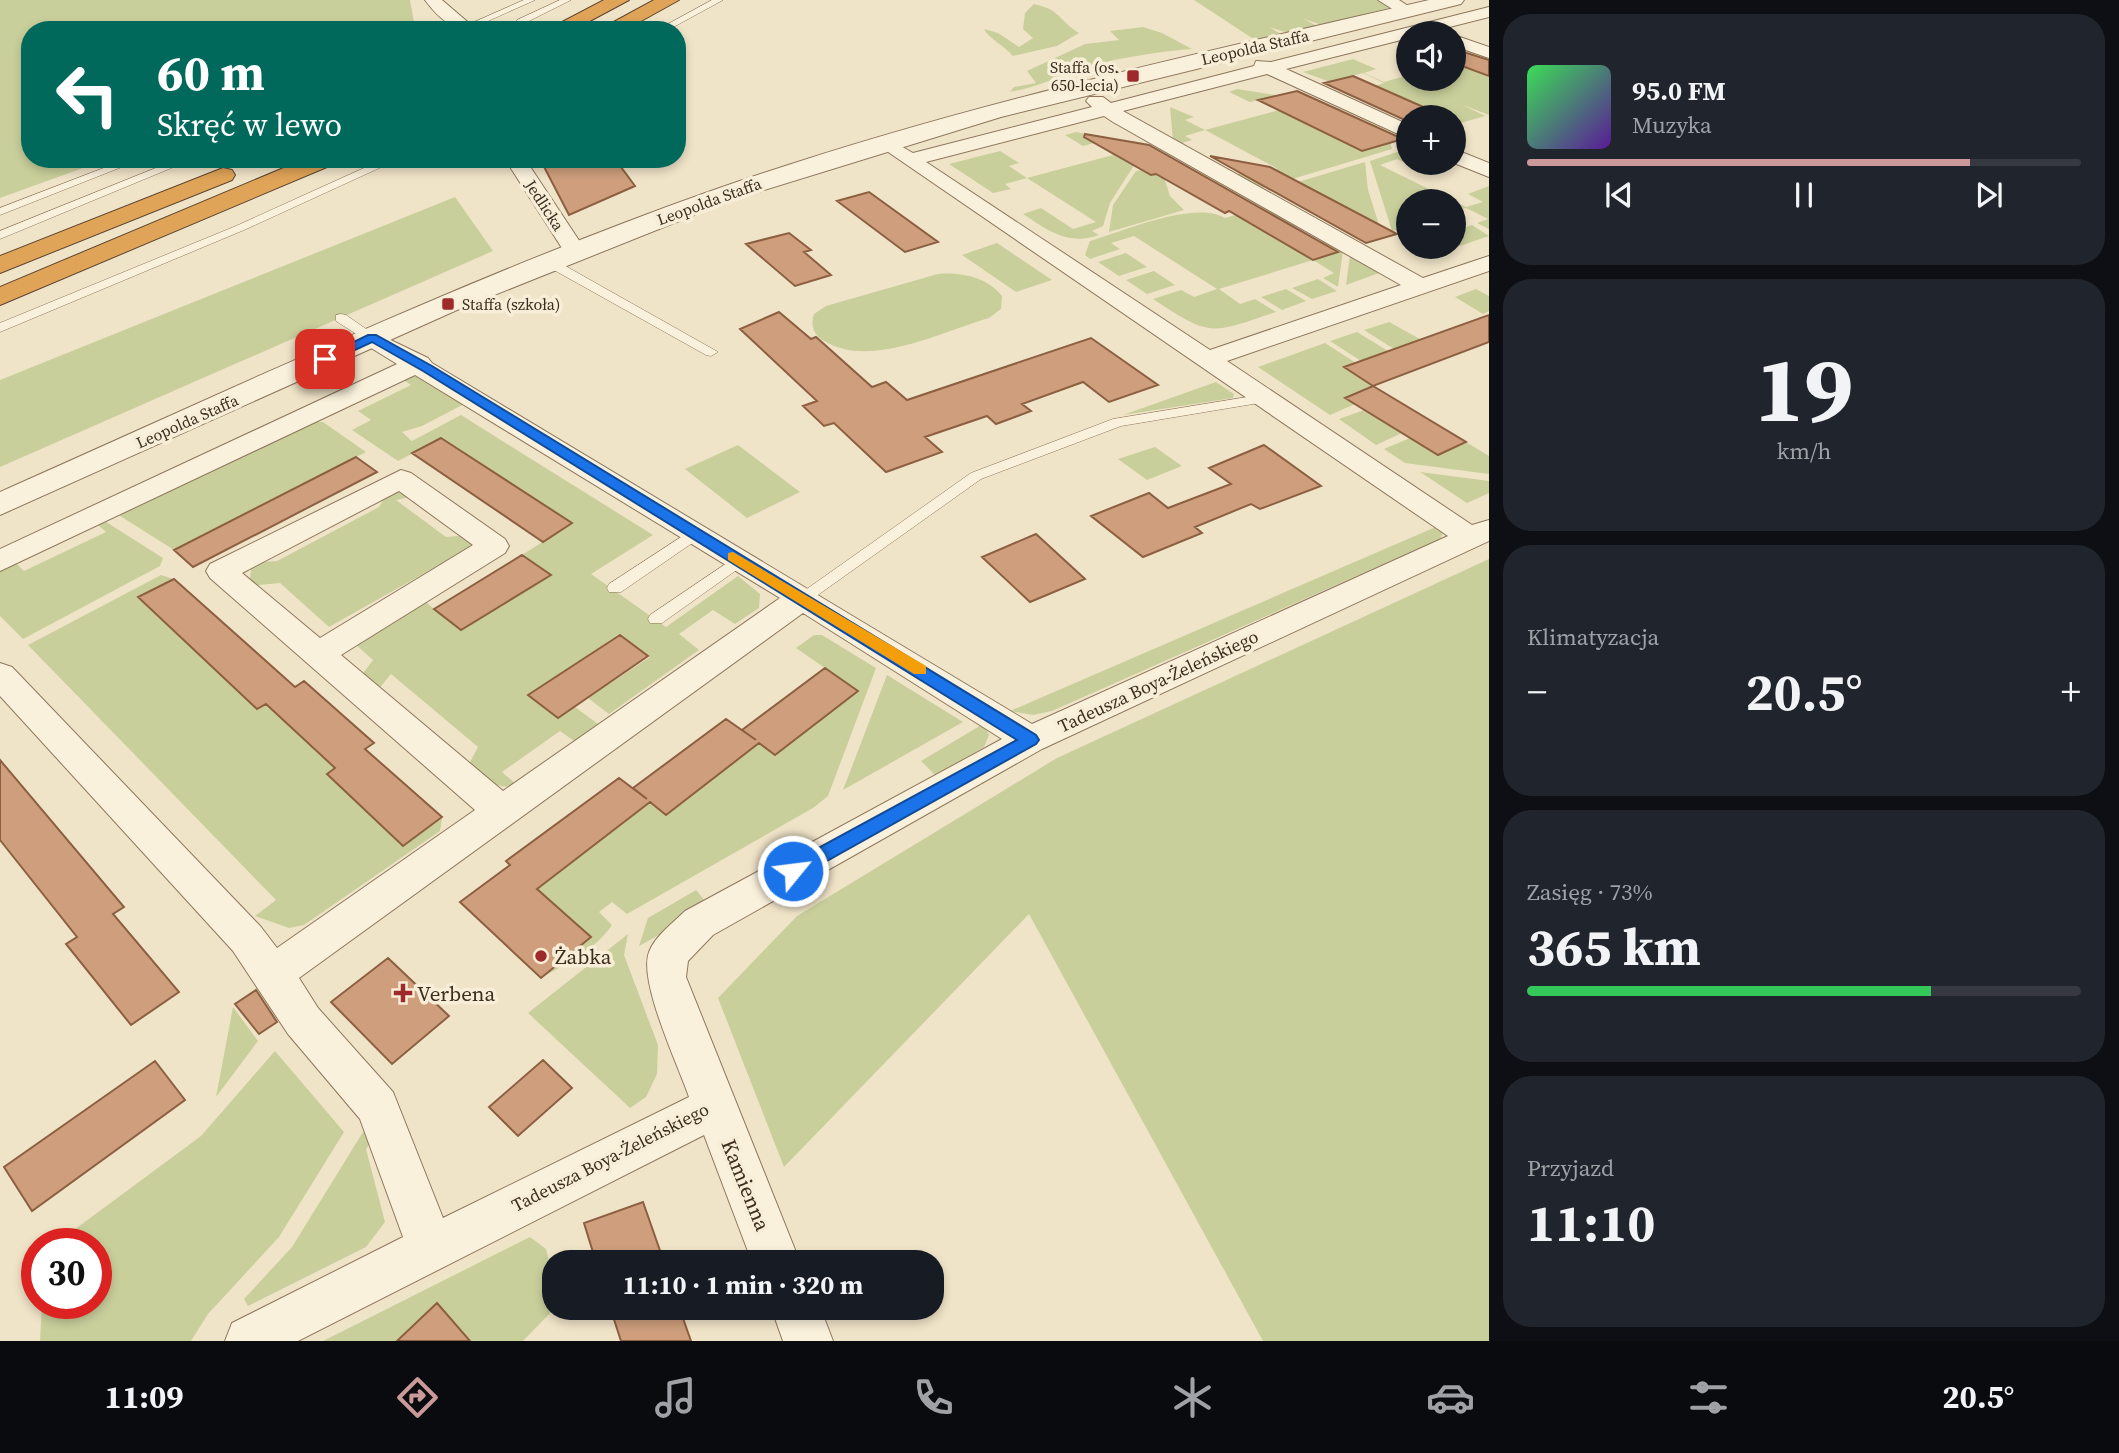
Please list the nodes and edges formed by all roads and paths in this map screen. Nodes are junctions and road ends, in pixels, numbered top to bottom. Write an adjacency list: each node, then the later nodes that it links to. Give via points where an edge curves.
1 (433, 0): 11 (street)
2 (531, 0): 12 (lane)
3 (567, 0): 13 (lane)
4 (619, 0): 14 (highway)
5 (669, 0): 15 (highway)
6 (719, 0): 16 (lane)
7 (1386, 0): 9 (street)
8 (1454, 0): 9 (street, Leopolda Staffa)
9 (1408, 11): 20 (street, Leopolda Staffa)
10 (1489, 12): 17 (street)
11 (454, 21)
12 (483, 21)
13 (522, 21)
14 (575, 21)
15 (627, 21)
16 (678, 21)
17 (1462, 21)
18 (1396, 39): 22 (street)
19 (1466, 45): 21 (street)
20 (1230, 53): 22 (street); 23 (street, Leopolda Staffa)
21 (1489, 54)
22 (1268, 68): 24 (street); 25 (street)
23 (1076, 90): 24 (street); 26 (street, Leopolda Staffa)
24 (1107, 110): 27 (street); 41 (street)
25 (1396, 128)
26 (885, 143): 27 (street); 38 (street, Leopolda Staffa, via 718,197)
27 (912, 159): 47 (street)
28 (1466, 160): 35 (street)
29 (114, 168): 36 (lane)
30 (166, 168): 37 (lane)
31 (240, 168): 40 (highway)
32 (305, 168): 42 (highway)
33 (374, 168): 44 (lane)
34 (519, 168): 38 (street, Jedlicka)
35 (1489, 171)
36 (0, 212)
37 (0, 235)
38 (562, 257): 45 (street, Leopolda Staffa); 46 (lane)
39 (1489, 263): 41 (street)
40 (0, 265)
41 (1422, 287): 47 (street)
42 (0, 297)
43 (341, 318): 45 (lane)
44 (0, 328)
45 (372, 338): 48 (street); 50 (street, Leopolda Staffa)
46 (711, 352)
47 (1209, 359): 49 (street)
48 (419, 363): 51 (street); 54 (street)
49 (1266, 398): 52 (street); 56 (lane, via 1118,422 976,476)
50 (0, 505)
51 (695, 533): 53 (street); 55 (lane)
52 (1480, 533): 60 (street, Tadeusza Boya-Żeleńskiego)
53 (739, 560): 56 (street); 57 (lane)
54 (0, 561)
55 (615, 588)
56 (802, 598): 60 (street); 61 (street)
57 (656, 619)
58 (318, 654): 58 (street, via 221,570 401,479 494,546); 61 (street)
59 (0, 674): 62 (street, via 247,939)
60 (1030, 740): 63 (street, Tadeusza Boya-Żeleńskiego, via 699,923 668,954 666,977)
61 (502, 812): 62 (street)
62 (273, 974): 64 (street, via 303,1021 377,1107)
63 (715, 1107): 64 (street, Tadeusza Boya-Żeleńskiego); 65 (street, Kamienna)
64 (431, 1248): 67 (street, Tadeusza Boya-Żeleńskiego)
65 (771, 1250)
66 (800, 1320): 68 (street)
67 (250, 1341)
68 (808, 1341)

